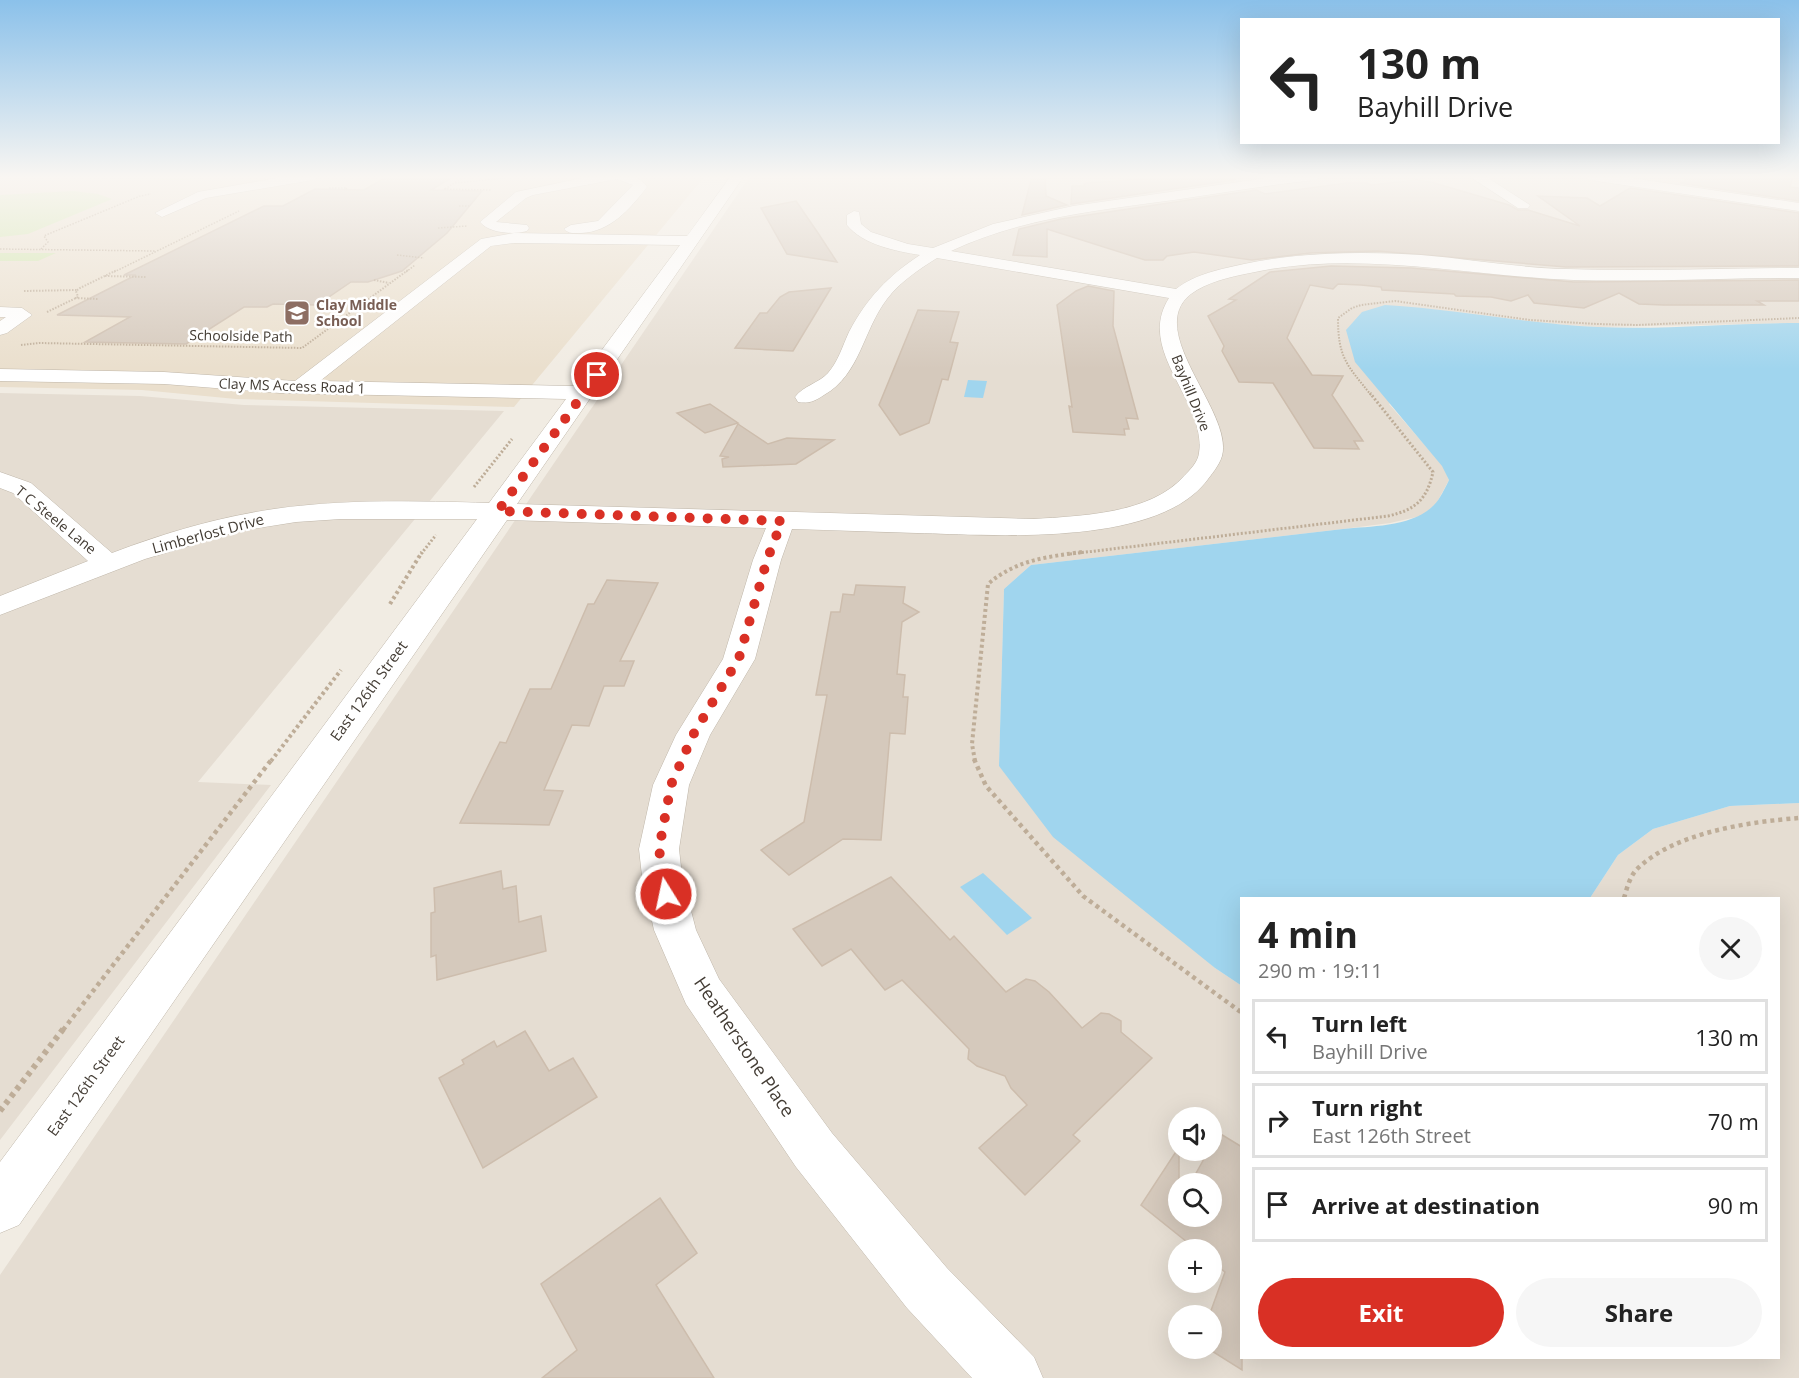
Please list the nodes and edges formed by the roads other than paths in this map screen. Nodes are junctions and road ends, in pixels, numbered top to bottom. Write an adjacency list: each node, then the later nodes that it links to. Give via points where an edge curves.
1 (498, 240): 12 (street, via 486,242)
2 (652, 240): 5 (street)
3 (882, 240): 6 (street)
4 (967, 240): 6 (street)
5 (693, 241): 13 (street, East 126th Street)
6 (935, 254): 8 (street); 14 (street, via 888,286 863,322 839,373 829,384)
7 (1799, 273): 8 (street, via 1557,274 1404,259 1320,259 1228,273)
8 (1179, 295): 17 (street, Bayhill Drive, via 1166,325 1208,431 1211,455 1188,488 1165,502 1122,517 1012,528)
9 (0, 312): 10 (street, via 23,315)
10 (0, 329)
11 (0, 375): 12 (street, Clay MS Access Road 1, via 157,378)
12 (300, 387): 13 (street, Clay MS Access Road 1)
13 (584, 393): 16 (street, East 126th Street)
14 (806, 397)
15 (0, 479): 18 (street, T C Steele Lane, via 22,488)
16 (498, 511): 17 (street, Bayhill Drive); 18 (street, Limberlost Drive, via 371,509 274,517 179,540); 20 (street, East 126th Street)
17 (782, 521): 21 (street, Heatherstone Place, via 739,658 693,735 671,785 659,849 675,930 702,991 814,1150 927,1288)
18 (109, 565): 19 (street, Limberlost Drive)
19 (0, 606)
20 (0, 1206)
21 (1013, 1378)

